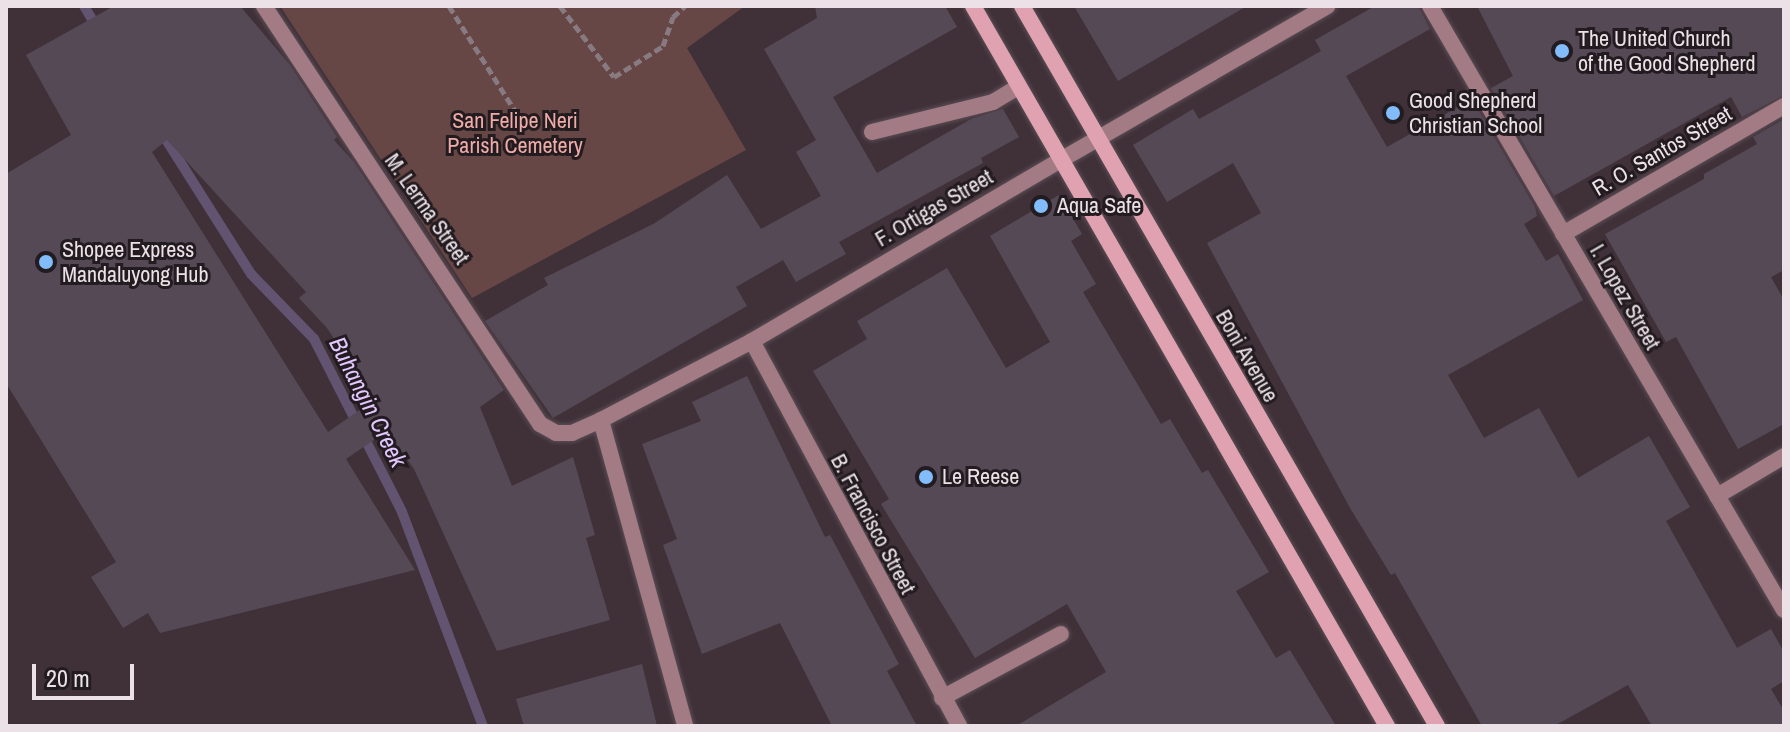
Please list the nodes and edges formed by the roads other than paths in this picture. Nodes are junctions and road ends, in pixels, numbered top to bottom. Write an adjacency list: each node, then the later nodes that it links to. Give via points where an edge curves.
1 (264, 6): 14 (street, M. Lerma Street, via 540,424)
2 (973, 6): 6 (main road)
3 (1022, 6): 9 (main road, Boni Avenue)
4 (1328, 6): 9 (street, F. Ortigas Street)
5 (1430, 6): 11 (street, I. Lopez Street)
6 (1018, 87): 8 (street, via 993,102); 10 (main road)
7 (1784, 106): 11 (street, R. O. Santos Street)
8 (872, 132)
9 (1096, 139): 10 (street, F. Ortigas Street); 23 (main road, Boni Avenue)
10 (1059, 161): 12 (street, F. Ortigas Street); 22 (main road)
11 (1563, 234): 16 (street, I. Lopez Street)
12 (752, 341): 13 (street, F. Ortigas Street); 19 (street, B. Francisco Street)
13 (601, 420): 14 (street, F. Ortigas Street, via 572,433); 20 (street)
14 (556, 433)
15 (1784, 456): 16 (street)
16 (1717, 496): 17 (street, I. Lopez Street)
17 (1784, 610)
18 (1061, 634): 19 (street)
19 (942, 698): 21 (street, B. Francisco Street)
20 (685, 726)
21 (959, 726)
22 (1387, 726)
23 (1437, 726)

